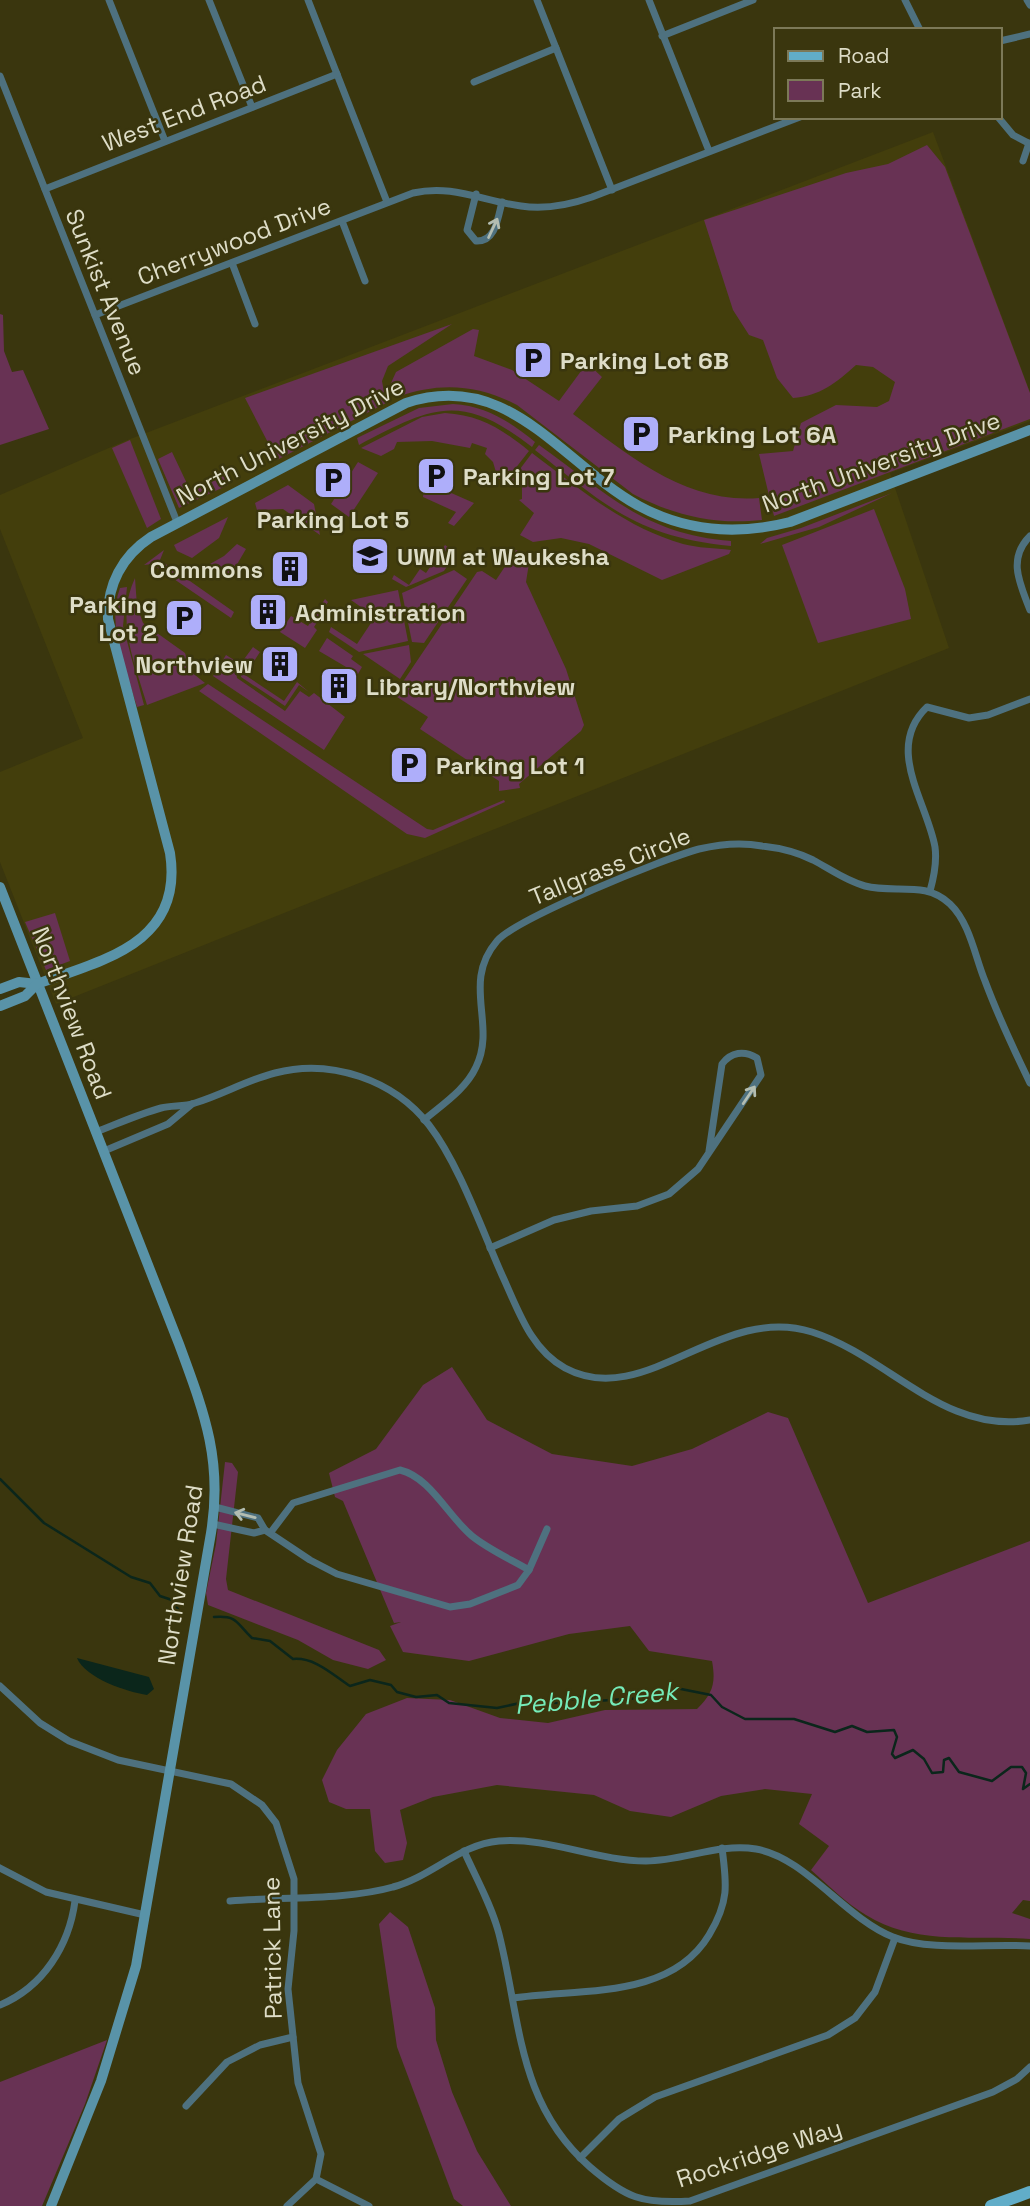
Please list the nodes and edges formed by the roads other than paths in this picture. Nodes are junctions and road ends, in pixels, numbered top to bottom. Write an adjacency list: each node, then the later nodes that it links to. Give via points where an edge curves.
1 (109, 0): 21 (street)
2 (209, 0): 18 (street)
3 (308, 0): 15 (street)
4 (537, 0): 14 (street)
5 (649, 0): 12 (street)
6 (753, 0): 12 (street)
7 (905, 0): 10 (street)
8 (1027, 0): 9 (street)
9 (1030, 5)
10 (919, 28)
11 (1030, 34): 13 (street)
12 (662, 36): 23 (street)
13 (1002, 41)
14 (556, 48): 17 (street); 26 (street)
15 (337, 74): 18 (street, West End Road); 28 (street)
16 (0, 76): 25 (street, Sunkist Avenue)
17 (474, 82)
18 (252, 107): 21 (street, West End Road)
19 (795, 119): 23 (street, Cherrywood Drive)
20 (1000, 119): 22 (street, via 1013,135)
21 (165, 141): 25 (street, West End Road)
22 (1029, 144): 24 (street)
23 (709, 151): 26 (street, Cherrywood Drive)
24 (1023, 160)
25 (45, 189): 33 (street, Sunkist Avenue)
26 (612, 190): 29 (street, Cherrywood Drive, via 548,207)
27 (475, 194): 28 (street, Cherrywood Drive, via 438,189); 29 (street, Cherrywood Drive); 29 (street, one-way to 29, via 467,230 476,241 491,235)
28 (387, 202): 30 (street, Cherrywood Drive)
29 (502, 202)
30 (342, 220): 31 (street, Cherrywood Drive); 32 (street)
31 (232, 263): 33 (street, Cherrywood Drive); 34 (street)
32 (365, 281)
33 (95, 315): 36 (street, Sunkist Avenue)
34 (255, 324)
35 (1030, 430): 36 (street, North University Drive, via 800,519 758,529 715,530 677,522 630,500 499,404 443,394 406,403)
36 (177, 522): 42 (street, North University Drive, via 145,540 123,563 107,611 170,853 168,902 154,928 136,943)
37 (1030, 536): 38 (street, via 1019,551 1016,568)
38 (1030, 610)
39 (1030, 699): 41 (street, via 969,719 927,707 915,724 908,754 913,785 934,845)
40 (0, 887): 42 (street, Northview Road)
41 (930, 891): 45 (street, via 952,906 962,921); 47 (street, Tallgrass Circle, via 868,887 797,853 760,845 724,845 675,857 520,922 499,938 484,962 479,990 483,1045 475,1069)
42 (37, 984): 43 (street, North University Drive, via 19,982); 44 (street, North University Drive, via 25,996); 48 (street, Northview Road)
43 (0, 989)
44 (0, 1006)
45 (1030, 1083)
46 (193, 1104): 47 (street, via 278,1072 326,1069 357,1075 387,1089); 48 (street, via 162,1108); 49 (street, via 168,1124)
47 (425, 1120): 51 (street)
48 (96, 1132): 49 (street, Northview Road)
49 (104, 1151): 53 (street, Northview Road, via 205,1415 215,1456)
50 (709, 1151): 50 (street, one-way to 50, via 761,1075 757,1058 749,1053 732,1055 722,1064); 51 (street, via 690,1178 660,1199 554,1220)
51 (490, 1248): 52 (street, via 532,1337 554,1361 576,1373 627,1377 727,1335 783,1326 835,1342 964,1416 998,1423)
52 (1030, 1420)
53 (215, 1507): 54 (street, Northview Road); 56 (street, one-way to 53, via 258,1518)
54 (212, 1524): 56 (street, via 254,1533); 59 (street, Northview Road)
55 (547, 1529): 57 (street)
56 (268, 1531): 57 (street, via 337,1574 450,1607 518,1585); 57 (street, via 293,1503 400,1470 420,1480 474,1538)
57 (529, 1570)
58 (0, 1686): 59 (street, Patrick Lane, via 40,1723 69,1741 118,1760)
59 (169, 1770): 63 (street, Patrick Lane, via 232,1784 262,1805 281,1835); 66 (street, Northview Road)
60 (722, 1848): 61 (street, via 646,1861 537,1842 498,1841); 67 (street, via 758,1849 781,1859 856,1918); 69 (street, via 726,1877 723,1911 698,1952 685,1962 663,1977 623,1987)
61 (464, 1851): 63 (street, via 394,1887); 69 (street, Rockridge Way, via 498,1931)
62 (0, 1868): 64 (street, via 25,1883)
63 (295, 1896): 65 (street); 71 (street, Patrick Lane, via 288,1967)
64 (75, 1901): 66 (street); 70 (street, via 68,1932 50,1966 27,1990)
65 (230, 1901)
66 (145, 1915): 77 (street, Northview Road, via 112,2049)
67 (895, 1938): 68 (street, via 937,1945); 74 (street, via 875,1992 855,2018 827,2036 655,2098 619,2119)
68 (1030, 1946)
69 (513, 1997): 74 (street, Rockridge Way, via 533,2089 547,2119)
70 (0, 2005)
71 (293, 2037): 73 (street, via 260,2045 227,2062); 75 (street, Patrick Lane, via 302,2102 321,2154)
72 (1030, 2067): 74 (street, Rockridge Way, via 993,2092 690,2201 654,2203 617,2190)
73 (186, 2106)
74 (580, 2158)
75 (316, 2179): 78 (street); 79 (street)
76 (1030, 2192): 80 (main road)
77 (51, 2206)
78 (287, 2206)
79 (369, 2206)
80 (991, 2206)

